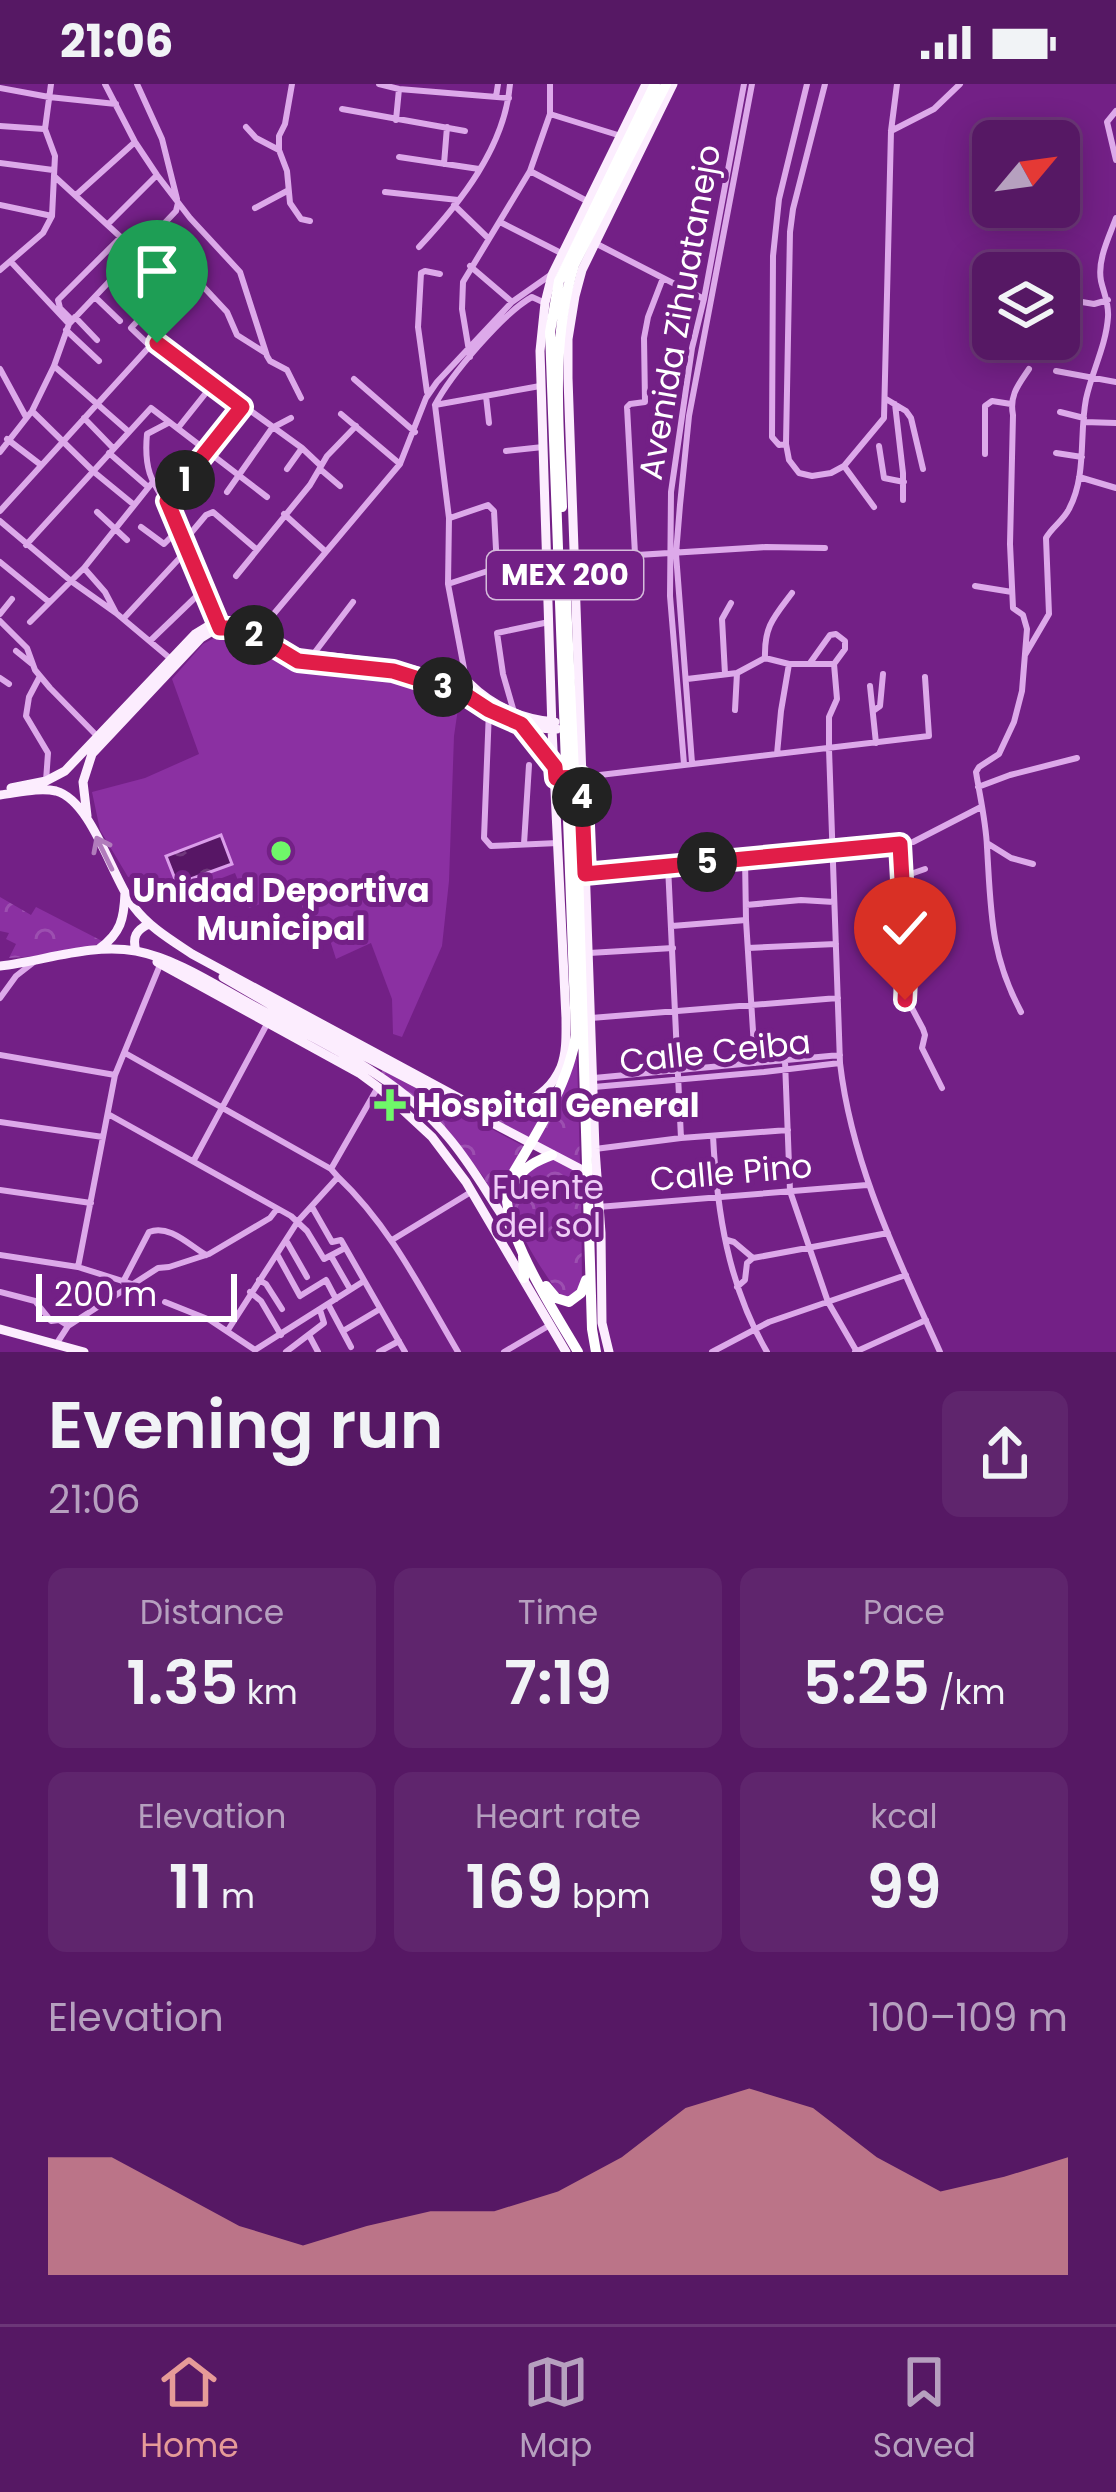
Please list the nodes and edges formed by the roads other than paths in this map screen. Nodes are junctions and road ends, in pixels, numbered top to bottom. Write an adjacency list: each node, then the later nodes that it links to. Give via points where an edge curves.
1 (52, 84): 22 (street)
2 (105, 84): 24 (street)
3 (136, 84): 53 (street, via 162,139)
4 (292, 84): 38 (street)
5 (379, 84): 20 (street)
6 (498, 84): 21 (street)
7 (510, 84): 23 (street)
8 (550, 84): 27 (street)
9 (629, 84): 16 (street)
10 (670, 84): 45 (highway, MEX 200)
11 (748, 84): 80 (street, Avenida Zihuatanejo)
12 (807, 84): 69 (street)
13 (825, 84): 70 (street)
14 (897, 84): 34 (street)
15 (960, 84): 34 (street, via 934,109)
16 (649, 86): 35 (main road); 177 (highway, MEX 200, via 554,301)
17 (15, 87): 18 (street); 22 (street)
18 (0, 88)
19 (451, 88): 20 (street); 21 (street)
20 (399, 89): 28 (street)
21 (496, 97): 23 (street)
22 (49, 98): 24 (street); 32 (street)
23 (508, 98): 43 (street)
24 (116, 104): 36 (street)
25 (342, 109): 28 (street)
26 (1116, 110): 37 (street, via 1107,122)
27 (550, 113): 35 (street); 44 (street)
28 (396, 120): 31 (street)
29 (0, 126): 32 (street)
30 (246, 127): 38 (street)
31 (447, 127): 33 (street); 42 (street)
32 (45, 129): 46 (street)
33 (465, 131)
34 (891, 131): 107 (street)
35 (621, 136): 51 (main road)
36 (135, 142): 47 (street); 50 (street)
37 (1114, 146): 40 (street)
38 (279, 150): 48 (street)
39 (400, 157): 42 (street)
40 (1116, 160)
41 (0, 163): 46 (street)
42 (444, 164): 43 (street)
43 (480, 170): 52 (street)
44 (530, 171): 51 (street); 59 (street)
45 (627, 172): 65 (main road); 228 (highway, MEX 200, via 574,265 562,308)
46 (53, 173): 50 (street); 56 (street)
47 (157, 175): 53 (street); 60 (street)
48 (287, 191): 55 (street); 58 (street)
49 (385, 192): 52 (street)
50 (76, 195): 60 (street)
51 (587, 201): 68 (main road)
52 (456, 202): 64 (street); 66 (street)
53 (178, 203): 61 (street); 93 (street, via 240,272)
54 (0, 205): 56 (street)
55 (255, 208)
56 (52, 216): 71 (street)
57 (1116, 218): 62 (street)
58 (310, 221)
59 (500, 222): 64 (street); 68 (street)
60 (109, 223): 63 (street)
61 (154, 234): 67 (street); 93 (street, via 227,312 237,335)
62 (1113, 234): 79 (street, via 1100,278)
63 (121, 237): 67 (street); 84 (street)
64 (488, 238): 72 (street)
65 (595, 243): 77 (street); 180 (main road, via 568,339)
66 (419, 248)
67 (138, 253): 74 (street)
68 (561, 253): 76 (main road)
69 (773, 256): 70 (street); 131 (street, via 772,437)
70 (788, 257): 131 (street)
71 (12, 262): 73 (street); 84 (street)
72 (470, 266): 81 (street); 92 (street, via 461,294)
73 (0, 270)
74 (117, 274): 78 (street); 91 (street, via 151,306 130,328)
75 (440, 274): 104 (street, via 421,273 418,327)
76 (552, 274): 81 (street); 83 (main road)
77 (663, 278): 80 (street); 178 (street, via 644,338 645,402 628,405)
78 (95, 297): 86 (street); 87 (street)
79 (1108, 300): 82 (street); 85 (street)
80 (708, 301): 179 (street, Avenida Zihuatanejo, via 679,427)
81 (512, 302): 92 (street)
82 (1080, 302)
83 (545, 303): 92 (street, via 526,300); 103 (main road)
84 (54, 305): 87 (street)
85 (1112, 318): 89 (street)
86 (120, 321)
87 (70, 323): 88 (street); 94 (street); 95 (street)
88 (97, 340)
89 (1104, 342): 90 (street); 99 (street)
90 (1116, 344)
91 (150, 346): 102 (street, via 159,343); 108 (street)
92 (470, 352): 104 (street); 111 (street)
93 (268, 357): 106 (street, via 287,370)
94 (99, 361)
95 (54, 365): 108 (street); 114 (street)
96 (1029, 369): 110 (street)
97 (1056, 371): 99 (street)
98 (1, 374): 114 (street)
99 (1092, 377): 101 (street); 119 (street)
100 (354, 379): 128 (street)
101 (1116, 382)
102 (213, 385): 112 (street); 126 (street)
103 (540, 386): 105 (street); 133 (main road)
104 (428, 395): 118 (street)
105 (486, 396): 111 (street); 121 (street)
106 (301, 398)
107 (886, 399): 109 (street); 144 (street, via 884,418)
108 (98, 403): 116 (street); 127 (street)
109 (895, 404): 146 (street, via 915,426); 152 (street)
110 (1011, 404): 140 (street, via 985,406); 190 (street)
111 (435, 405): 123 (street)
112 (242, 407): 125 (street); 138 (street)
113 (1060, 412): 119 (street)
114 (29, 414): 129 (street); 130 (street)
115 (341, 414): 124 (street)
116 (84, 418): 130 (street); 135 (street)
117 (291, 418): 125 (street)
118 (419, 419): 123 (street, via 431,416); 128 (street)
119 (1084, 420): 122 (street); 141 (street)
120 (168, 423): 126 (street); 127 (street, via 149,409); 153 (street, via 147,434)
121 (489, 423)
122 (1116, 423)
123 (438, 425): 166 (street)
124 (356, 426): 142 (street); 145 (street)
125 (272, 428): 134 (street); 150 (street)
126 (177, 429): 138 (street)
127 (129, 432): 135 (street)
128 (415, 432): 142 (street)
129 (8, 439): 137 (street); 143 (street)
130 (63, 440): 143 (street); 148 (street)
131 (786, 444): 144 (street, via 799,472 820,476)
132 (878, 446): 152 (street, via 884,478)
133 (543, 447): 136 (street); 177 (main road)
134 (302, 448): 145 (street); 147 (street)
135 (111, 450): 148 (street); 153 (street)
136 (506, 451)
137 (0, 452)
138 (207, 453): 149 (street); 150 (street)
139 (1056, 453): 141 (street)
140 (985, 454)
141 (1082, 457): 151 (street)
142 (400, 464): 176 (street)
143 (41, 465): 163 (street)
144 (844, 466): 162 (street)
145 (320, 467): 154 (street); 165 (street)
146 (923, 469)
147 (287, 470)
148 (94, 472): 161 (street); 173 (street)
149 (190, 474): 155 (street); 160 (street)
150 (238, 476): 157 (street); 158 (street)
151 (1079, 476): 156 (street); 205 (street, via 1070,508 1046,538 1049,614)
152 (904, 482): 159 (street)
153 (150, 485): 160 (street); 161 (street)
154 (340, 486)
155 (207, 488)
156 (1116, 488)
157 (227, 492)
158 (267, 497)
159 (903, 500)
160 (167, 501): 170 (street)
161 (133, 504): 169 (street)
162 (874, 507)
163 (0, 512)
164 (98, 512): 169 (street)
165 (284, 514): 175 (street); 176 (street)
166 (449, 518): 183 (street, via 491,507); 187 (street)
167 (141, 527): 170 (street, via 164,544)
168 (2, 528): 173 (street)
169 (114, 528): 171 (street); 182 (street)
170 (180, 528): 172 (street)
171 (127, 540)
172 (187, 544): 175 (street, via 213,514); 189 (street); 196 (street)
173 (26, 545): 186 (street)
174 (825, 548): 179 (street)
175 (256, 549): 184 (street)
176 (325, 551): 201 (street)
177 (552, 554): 183 (street); 185 (highway); 228 (highway, MEX 200)
178 (635, 554): 179 (street); 180 (street)
179 (673, 554): 218 (street, Avenida Zihuatanejo); 234 (street, Avenida Zihuatanejo)
180 (573, 559): 228 (main road)
181 (0, 562): 193 (street)
182 (83, 568): 186 (street); 196 (street)
183 (497, 568): 187 (street)
184 (236, 576)
185 (548, 579): 199 (main road)
186 (71, 580): 193 (street); 196 (street)
187 (448, 584): 220 (street)
188 (976, 586): 190 (street)
189 (206, 588): 200 (street); 202 (street)
190 (1012, 592): 205 (street, via 1027,629)
191 (792, 593): 204 (street, via 764,635)
192 (12, 598): 197 (street)
193 (49, 602): 198 (street)
194 (353, 602): 206 (street)
195 (731, 603): 213 (street, via 722,619)
196 (120, 616): 202 (street)
197 (0, 618): 209 (street)
198 (30, 622)
199 (549, 622): 222 (main road); 226 (street, via 497,633)
200 (219, 624): 201 (main road); 206 (main road); 207 (main road, via 195,634)
201 (260, 629): 206 (main road)
202 (150, 641): 207 (street)
203 (16, 651): 209 (street)
204 (765, 658): 210 (street); 212 (street)
205 (1024, 658): 239 (street, via 1014,722 1000,754 976,772)
206 (311, 660): 220 (main road)
207 (174, 662): 229 (main road)
208 (810, 663): 210 (street); 211 (street); 211 (street, via 836,634 846,645)
209 (32, 664): 215 (street)
210 (789, 664): 232 (street)
211 (834, 664): 231 (street)
212 (737, 673): 213 (street); 224 (street)
213 (725, 674): 218 (street)
214 (883, 674): 225 (street)
215 (40, 676): 229 (street); 238 (street, via 26,716 48,753)
216 (925, 677): 230 (street, via 929,736)
217 (0, 678): 219 (street)
218 (687, 679): 234 (street, Avenida Zihuatanejo)
219 (9, 684)
220 (462, 685): 223 (main road); 226 (main road)
221 (870, 686): 225 (street)
222 (552, 698): 227 (main road); 228 (main road)
223 (489, 710): 227 (main road); 245 (street, via 484,838 491,846)
224 (734, 710)
225 (873, 711): 230 (street)
226 (514, 712): 227 (main road)
227 (525, 722): 228 (main road); 236 (main road)
228 (567, 724): 236 (highway, MEX 200); 236 (main road)
229 (100, 739): 237 (main road)
230 (876, 743): 231 (street)
231 (829, 749): 232 (street); 248 (street)
232 (777, 754): 234 (street)
233 (1077, 758): 239 (street)
234 (688, 764): 236 (street)
235 (530, 765): 245 (street)
236 (567, 775): 243 (highway, MEX 200); 244 (main road); 273 (highway, MEX 200)
237 (74, 776): 238 (main road); 242 (main road)
238 (44, 786): 240 (main road); 242 (main road)
239 (978, 787): 241 (street)
240 (0, 792)
241 (981, 807): 246 (street); 247 (street)
242 (89, 821): 255 (main road, one-way to 242)
243 (580, 836): 253 (main road); 298 (highway, MEX 200)
244 (558, 843): 245 (street); 270 (main road)
245 (524, 844)
246 (900, 844): 248 (street); 254 (street)
247 (987, 844): 250 (street); 276 (street, via 992,932)
248 (834, 852): 249 (street); 256 (street)
249 (745, 858): 251 (street); 257 (street)
250 (1033, 864)
251 (668, 866): 253 (street); 260 (street)
252 (925, 869): 254 (street)
253 (585, 874): 266 (main road)
254 (902, 877): 289 (street, via 905,1000)
255 (125, 893): 259 (main road); 264 (main road, via 120,929)
256 (834, 902): 257 (street); 261 (street)
257 (746, 904): 258 (street)
258 (746, 920): 260 (street); 263 (street)
259 (149, 924): 265 (main road, via 135,936); 285 (main road)
260 (672, 926): 262 (street)
261 (836, 944): 263 (street); 272 (street)
262 (673, 948): 266 (street); 275 (street)
263 (748, 948): 274 (street)
264 (99, 949): 265 (main road); 268 (main road)
265 (136, 951): 267 (main road)
266 (589, 953): 277 (main road)
267 (161, 961): 278 (main road); 279 (main road); 280 (street)
268 (34, 962): 269 (main road); 271 (street)
269 (0, 966)
270 (564, 978): 273 (highway); 285 (main road, via 566,1048 540,1094 490,1110)
271 (1, 994)
272 (838, 998): 274 (street); 282 (street)
273 (574, 999): 297 (highway, MEX 200, via 573,1055)
274 (752, 1003): 275 (street); 283 (street)
275 (674, 1010): 277 (street); 287 (street)
276 (1022, 1012)
277 (591, 1018): 288 (main road)
278 (267, 1024): 279 (main road); 290 (street)
279 (317, 1044): 285 (main road)
280 (124, 1053): 286 (street); 290 (street)
281 (0, 1055): 286 (street)
282 (840, 1059): 284 (street, Calle Ceiba); 304 (street)
283 (755, 1063): 284 (street, Calle Ceiba); 287 (street, Calle Ceiba)
284 (785, 1066): 287 (street, Calle Ceiba); 293 (street)
285 (383, 1072): 297 (main road); 301 (street); 306 (main road); 317 (main road, via 445,1133)
286 (115, 1075): 291 (street)
287 (679, 1076): 288 (street, Calle Ceiba); 296 (street)
288 (594, 1082): 298 (main road)
289 (942, 1088)
290 (221, 1108): 300 (street); 301 (street)
291 (108, 1114): 295 (street); 300 (street)
292 (0, 1122): 295 (street)
293 (788, 1130): 294 (street); 307 (street)
294 (713, 1136): 296 (street); 308 (street)
295 (104, 1138): 309 (street)
296 (681, 1138): 298 (street)
297 (530, 1144): 299 (main road); 310 (highway, MEX 200, via 508,1182)
298 (593, 1148): 302 (highway, MEX 200); 312 (main road)
299 (552, 1155): 302 (main road); 310 (highway, via 523,1170)
300 (194, 1160): 313 (street)
301 (331, 1169): 303 (street)
302 (588, 1173): 312 (highway, MEX 200)
303 (338, 1177): 311 (street); 319 (street)
304 (867, 1185): 307 (street, Calle Pino); 316 (street)
305 (0, 1190): 309 (street)
306 (472, 1191): 319 (street); 333 (main road)
307 (790, 1191): 308 (street, Calle Pino); 322 (street)
308 (716, 1196): 312 (street, Calle Pino); 318 (street)
309 (91, 1203): 329 (street)
310 (506, 1203): 317 (highway)
311 (312, 1207): 314 (street); 321 (street)
312 (593, 1208): 315 (highway); 330 (highway, MEX 200)
313 (280, 1209): 314 (street); 325 (street)
314 (295, 1218): 320 (street); 327 (street)
315 (601, 1233): 369 (main road)
316 (888, 1233): 322 (street); 331 (street)
317 (517, 1237): 323 (highway); 330 (highway, via 560,1301 578,1297)
318 (726, 1239): 328 (street); 337 (street)
319 (392, 1240): 364 (street)
320 (286, 1242): 326 (street); 332 (street)
321 (345, 1248): 327 (street); 335 (street)
322 (809, 1249): 328 (street); 342 (street)
323 (523, 1253): 333 (highway); 367 (highway)
324 (0, 1255): 329 (street)
325 (206, 1255): 336 (street); 336 (street, via 154,1229)
326 (278, 1256): 334 (street); 343 (street, via 300,1296 326,1280)
327 (328, 1257): 338 (street)
328 (753, 1258): 337 (street)
329 (78, 1267): 336 (street)
330 (590, 1269): 368 (highway, MEX 200)
331 (906, 1275): 342 (street); 346 (street)
332 (307, 1277)
333 (524, 1278): 347 (main road)
334 (259, 1280): 340 (street); 344 (street)
335 (364, 1281): 338 (street); 345 (street)
336 (128, 1283): 348 (street)
337 (737, 1287): 349 (street)
338 (350, 1289): 343 (street)
339 (0, 1292): 348 (street, via 35,1301 51,1321)
340 (250, 1292): 351 (street); 353 (street)
341 (165, 1302): 351 (street)
342 (828, 1302): 349 (street); 372 (street)
343 (328, 1304): 352 (street); 353 (street); 354 (street, via 324,1323)
344 (282, 1309)
345 (380, 1309): 352 (street); 355 (street)
346 (926, 1320): 372 (street); 373 (street)
347 (550, 1325): 365 (street); 366 (main road)
348 (68, 1326): 356 (street)
349 (753, 1328): 370 (street); 371 (street)
350 (0, 1329): 356 (main road)
351 (227, 1330): 358 (street)
352 (343, 1331): 357 (street)
353 (281, 1335): 358 (street)
354 (309, 1335): 360 (street); 361 (street)
355 (399, 1341): 362 (street); 363 (street)
356 (56, 1346): 359 (main road)
357 (351, 1347)
358 (256, 1351)
359 (84, 1352)
360 (286, 1352)
361 (318, 1352)
362 (379, 1352)
363 (405, 1352)
364 (456, 1352)
365 (504, 1352)
366 (566, 1352)
367 (578, 1352)
368 (596, 1352)
369 (609, 1352)
370 (712, 1352)
371 (767, 1352)
372 (856, 1352)
373 (940, 1352)

